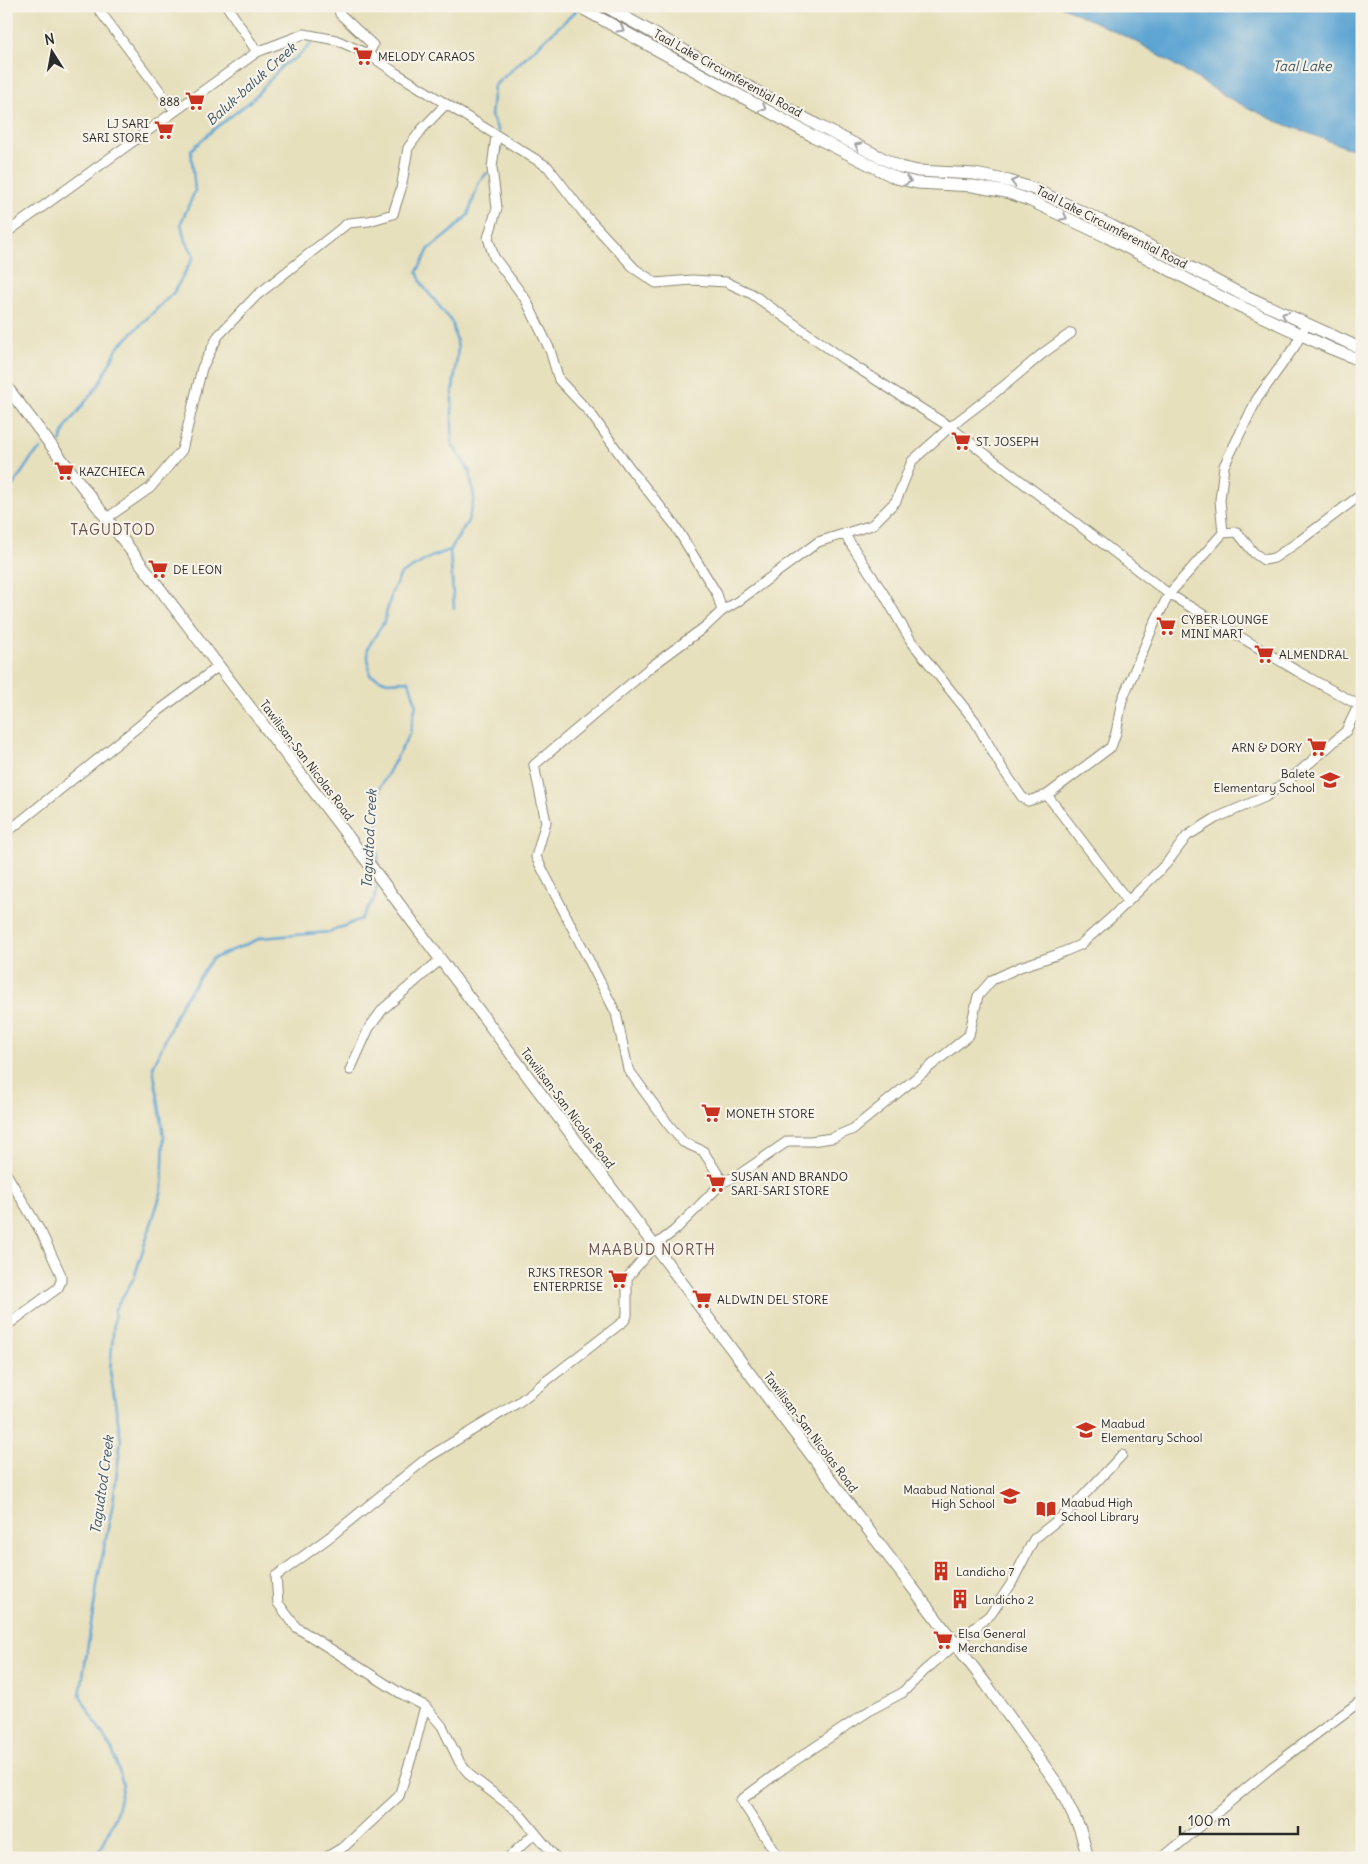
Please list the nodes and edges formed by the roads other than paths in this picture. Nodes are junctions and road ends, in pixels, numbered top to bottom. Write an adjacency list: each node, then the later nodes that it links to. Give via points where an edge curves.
1 (96, 6): 9 (street)
2 (227, 6): 6 (street)
3 (338, 6): 7 (street, via 340,14 373,45)
4 (578, 6): 12 (main road, Taal Lake Circumferential Road, one-way to 12, via 890,175 910,182 973,186 1029,200 1223,298)
5 (605, 6): 12 (main road, Taal Lake Circumferential Road, one-way to 5, via 1112,226 1034,189 975,174 912,170 894,165)
6 (257, 52): 7 (street, via 304,34 336,40); 9 (street)
7 (368, 54): 8 (street)
8 (446, 104): 10 (street); 19 (street, via 408,148 393,214 348,223 256,296 218,336 202,368 182,450 150,488)
9 (175, 111): 11 (street)
10 (496, 136): 17 (street, via 548,167 586,216 635,269 656,283 726,282 752,294 845,360); 23 (street, via 492,168 497,208 488,238 494,257 526,300 550,350 559,380 591,414 674,524 717,594)
11 (6, 233)
12 (1304, 330): 14 (main road, Taal Lake Circumferential Road); 15 (main road, Taal Lake Circumferential Road); 20 (street, via 1257,399 1224,466 1220,500)
13 (1071, 333): 17 (street)
14 (1362, 349)
15 (1362, 361)
16 (6, 386): 19 (main road, Tawilisan-San Nicolas Road)
17 (950, 427): 21 (street, via 912,462 896,501 872,525); 22 (street)
18 (1362, 494): 20 (street, via 1274,558 1264,560 1254,554 1237,532)
19 (107, 518): 24 (main road, Tawilisan-San Nicolas Road)
20 (1222, 533): 22 (street)
21 (845, 535): 23 (street, via 818,542); 26 (street, via 911,641 975,721 1022,798 1028,801)
22 (1169, 594): 25 (street, via 1297,671); 26 (street, via 1122,700 1110,747)
23 (722, 611): 32 (street, via 534,765 546,822 536,857 616,1013 628,1068 684,1142 704,1151)
24 (219, 666): 27 (street); 29 (main road, Tawilisan-San Nicolas Road)
25 (1361, 703): 28 (street, via 1346,730 1299,772 1265,797 1216,818 1187,836 1166,864)
26 (1048, 795): 28 (street)
27 (6, 833)
28 (1128, 901): 32 (street, via 1080,945 992,980 978,996 969,1035 853,1129 832,1138 788,1140 737,1176)
29 (440, 960): 30 (street, via 383,1009 369,1028); 33 (main road, Tawilisan-San Nicolas Road)
30 (350, 1070)
31 (6, 1173): 34 (street, via 62,1275 58,1288)
32 (723, 1182): 33 (street, via 674,1231)
33 (654, 1246): 36 (main road, Tawilisan-San Nicolas Road); 38 (street, via 627,1278 627,1316 624,1320 518,1402 427,1458 276,1576 278,1603 296,1627)
34 (6, 1326)
35 (1122, 1455): 36 (street, via 1069,1511 1034,1539 991,1614)
36 (956, 1646): 43 (street, via 902,1693 859,1718 741,1800); 44 (main road, Tawilisan-San Nicolas Road, via 1058,1785 1080,1829)
37 (1362, 1700): 45 (street)
38 (425, 1706): 39 (street, via 442,1726 460,1763 471,1776 518,1812); 40 (street, via 399,1796 345,1846)
39 (535, 1833): 41 (street); 42 (street)
40 (325, 1858)
41 (508, 1858)
42 (556, 1858)
43 (779, 1858)
44 (1088, 1858)
45 (1162, 1858)

